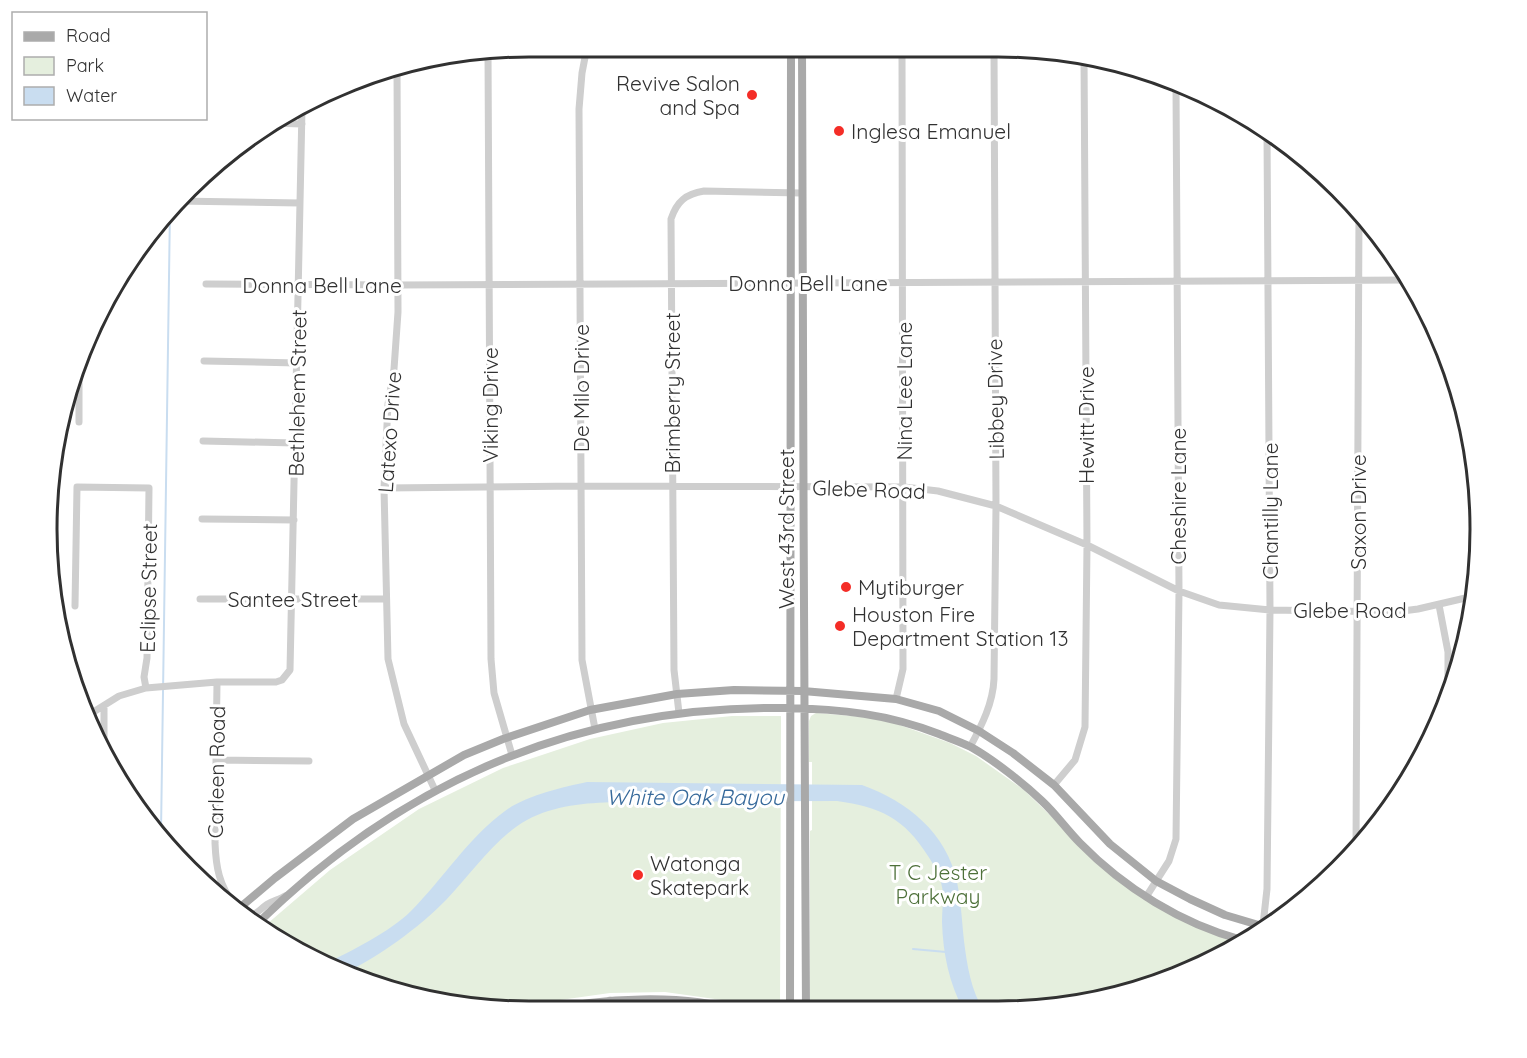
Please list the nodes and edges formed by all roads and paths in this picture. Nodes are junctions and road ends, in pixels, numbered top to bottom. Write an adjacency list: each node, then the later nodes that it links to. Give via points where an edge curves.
1 (585, 57): 29 (street, De Milo Drive, via 579,109)
2 (791, 57): 11 (main road, West 43rd Street)
3 (802, 57): 10 (main road, West 43rd Street)
4 (902, 57): 26 (street, Nina Lee Lane)
5 (994, 57): 27 (street, Libbey Drive)
6 (488, 59): 33 (street, Viking Drive)
7 (1084, 65): 28 (street, Hewitt Drive)
8 (397, 76): 35 (street, Latexo Drive)
9 (1176, 92): 24 (street, Cheshire Lane)
10 (801, 99): 11 (main road); 17 (main road, West 43rd Street)
11 (791, 100): 16 (main road, West 43rd Street)
12 (302, 115): 14 (street, Bethlehem Street)
13 (288, 124): 14 (street)
14 (302, 124): 19 (street, Bethlehem Street)
15 (1267, 142): 21 (street, Chantilly Lane)
16 (791, 192): 17 (street, Brimberry Street); 30 (street, Brimberry Street, via 704,191 684,197 671,219); 31 (main road, West 43rd Street)
17 (802, 193): 25 (main road, West 43rd Street)
18 (189, 201): 19 (street)
19 (300, 203): 34 (street, Bethlehem Street)
20 (1359, 226): 22 (street, Saxon Drive)
21 (1268, 280): 22 (street, Donna Bell Lane); 24 (street, Donna Bell Lane); 64 (street, Chantilly Lane)
22 (1359, 280): 23 (street, Donna Bell Lane); 65 (street, Saxon Drive)
23 (1398, 280)
24 (1177, 281): 28 (street, Donna Bell Lane); 57 (street, Cheshire Lane)
25 (803, 282): 26 (street, Donna Bell Lane); 31 (street, Donna Bell Lane); 40 (main road, West 43rd Street)
26 (903, 282): 27 (street, Donna Bell Lane); 49 (street, Nina Lee Lane)
27 (994, 282): 28 (street, Donna Bell Lane); 51 (street, Libbey Drive)
28 (1085, 282): 54 (street, Hewitt Drive)
29 (581, 283): 30 (street, Donna Bell Lane); 33 (street, Donna Bell Lane); 44 (street, De Milo Drive)
30 (671, 283): 31 (street, Donna Bell Lane); 46 (street, Brimberry Street)
31 (791, 283): 39 (main road, West 43rd Street)
32 (206, 284): 34 (street, Donna Bell Lane)
33 (489, 284): 35 (street, Donna Bell Lane); 45 (street, Viking Drive)
34 (298, 285): 35 (street, Donna Bell Lane); 37 (street, Bethlehem Street)
35 (398, 285): 50 (street, Latexo Drive)
36 (204, 361): 37 (street)
37 (297, 363): 43 (street, Bethlehem Street)
38 (80, 385): 41 (street)
39 (792, 385): 40 (main road); 47 (main road, West 43rd Street)
40 (803, 385): 48 (main road, West 43rd Street)
41 (79, 422)
42 (203, 441): 43 (street)
43 (295, 443): 53 (street, Bethlehem Street)
44 (581, 486): 45 (street, Glebe Road); 46 (street, Glebe Road); 78 (street, De Milo Drive, via 582,660)
45 (490, 487): 50 (street, Glebe Road); 84 (street, Viking Drive, via 491,659 494,693)
46 (672, 487): 47 (street, Glebe Road); 73 (street, Brimberry Street, via 674,670)
47 (792, 487): 48 (street, Glebe Road); 55 (main road, West 43rd Street)
48 (804, 487): 49 (street, Glebe Road); 56 (main road, West 43rd Street)
49 (904, 487): 51 (street, Glebe Road); 74 (street, Nina Lee Lane, via 903,669)
50 (384, 488): 60 (street, Latexo Drive)
51 (996, 506): 54 (street, Glebe Road); 82 (street, Libbey Drive, via 993,693)
52 (202, 519): 53 (street)
53 (294, 520): 61 (street, Bethlehem Street)
54 (1087, 545): 57 (street, Glebe Road); 90 (street, Hewitt Drive, via 1084,727 1076,760)
55 (791, 568): 56 (main road); 67 (main road, West 43rd Street)
56 (802, 569): 66 (main road, West 43rd Street)
57 (1179, 591): 64 (street, Glebe Road, via 1219,605); 93 (street, Cheshire Lane, via 1176,839)
58 (1465, 598): 62 (street, Glebe Road)
59 (200, 599): 61 (street, Santee Street)
60 (385, 599): 61 (street, Santee Street); 89 (street, Latexo Drive, via 388,659 404,724)
61 (292, 600): 69 (street, Bethlehem Street, via 292,663 282,681)
62 (1439, 605): 65 (street, Glebe Road, via 1407,611); 68 (street)
63 (75, 606): 70 (street, Eclipse Street, via 77,487 149,488 144,677)
64 (1270, 610): 65 (street, Glebe Road); 102 (street, Chantilly Lane, via 1267,889)
65 (1357, 611): 92 (street, Saxon Drive)
66 (804, 618): 67 (main road); 72 (main road, West 43rd Street)
67 (791, 621): 71 (main road, West 43rd Street)
68 (1448, 671)
69 (217, 682): 70 (street); 87 (street, Carleen Road)
70 (150, 687): 75 (street, via 119,696)
71 (791, 691): 72 (main road); 73 (main road); 76 (main road, West 43rd Street)
72 (803, 691): 74 (main road); 77 (main road, West 43rd Street)
73 (678, 694): 78 (main road); 80 (street, Brimberry Street)
74 (896, 699): 82 (main road, via 939,711)
75 (104, 706): 79 (street); 83 (street)
76 (791, 708): 77 (main road); 80 (main road); 94 (main road, West 43rd Street)
77 (804, 708): 85 (main road, via 889,717); 95 (main road, West 43rd Street)
78 (590, 711): 81 (street, De Milo Drive); 84 (main road)
79 (94, 712)
80 (679, 713): 81 (main road)
81 (595, 729): 86 (main road)
82 (979, 731): 85 (street, Libbey Drive); 90 (main road)
83 (104, 734)
84 (507, 737): 86 (street, Viking Drive); 89 (main road, via 464,754)
85 (970, 747): 98 (main road, via 1043,802 1106,867)
86 (512, 755): 91 (main road)
87 (216, 760): 88 (street); 96 (street, Carleen Road, via 216,865)
88 (309, 760)
89 (427, 775): 91 (street, Latexo Drive); 99 (main road, via 353,819)
90 (1054, 785): 93 (main road, via 1110,844)
91 (435, 790): 97 (main road, via 341,850)
92 (1356, 836)
93 (1156, 882): 98 (street, Cheshire Lane); 103 (main road, via 1225,915)
94 (790, 884): 95 (main road); 108 (main road, West 43rd Street)
95 (806, 884): 109 (main road, West 43rd Street)
96 (222, 887)
97 (285, 896): 100 (street); 101 (main road)
98 (1146, 897): 104 (main road)
99 (244, 904)
100 (256, 913)
101 (263, 918)
102 (1263, 919)
103 (1256, 923)
104 (1235, 937)
105 (610, 1000): 106 (main road); 107 (main road)
106 (604, 1001)
107 (682, 1001)
108 (790, 1001)
109 (806, 1001)

